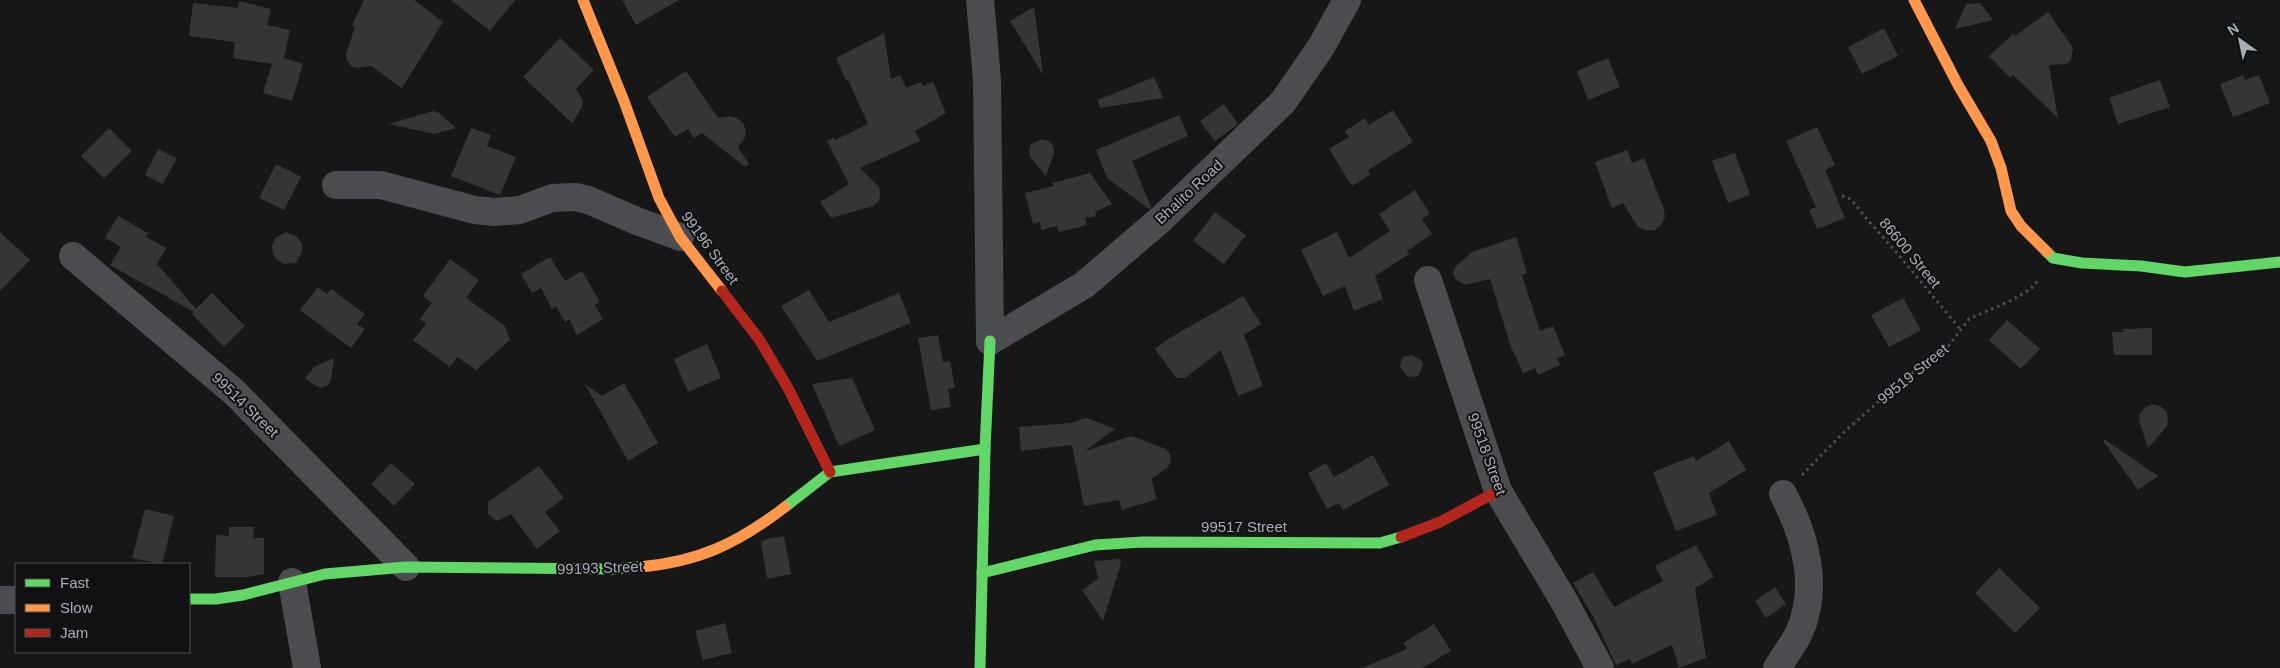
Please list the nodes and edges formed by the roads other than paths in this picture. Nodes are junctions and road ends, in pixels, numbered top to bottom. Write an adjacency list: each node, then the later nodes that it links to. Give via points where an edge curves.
1 (584, 0): 6 (street, 99196 Street, via 659,198)
2 (980, 0): 10 (street, via 987,80)
3 (1347, 0): 10 (street, Bhalito Road, via 1321,47 1283,102 1161,219 1084,285)
4 (1914, 0): 8 (street, via 1991,141 2011,211 2021,226 2053,258 2185,272)
5 (336, 185): 6 (street, via 381,185 494,212 520,210 552,198 575,198 588,200)
6 (680, 237): 12 (street, 99196 Street, via 759,339 788,388)
7 (73, 256): 15 (street, 99514 Street, via 234,392)
8 (2280, 262)
9 (1428, 280): 13 (street, 99518 Street)
10 (990, 341): 11 (street)
11 (985, 449): 12 (street, 99193 Street); 16 (street)
12 (830, 472): 15 (street, 99193 Street, via 747,533 696,558 663,565 612,569)
13 (1498, 491): 16 (street, 99517 Street, via 1448,519 1380,543 1143,542 1095,545); 23 (street, 99518 Street)
14 (1783, 494): 24 (street, via 1795,516 1806,553 1809,586 1798,634)
15 (406, 567): 17 (street, 99193 Street, via 325,574)
16 (982, 573): 22 (street)
17 (292, 582): 18 (street, 99193 Street, via 243,595); 21 (street)
18 (190, 599)
19 (0, 600): 20 (street)
20 (15, 600)
21 (307, 668)
22 (980, 668)
23 (1600, 668)
24 (1778, 668)

